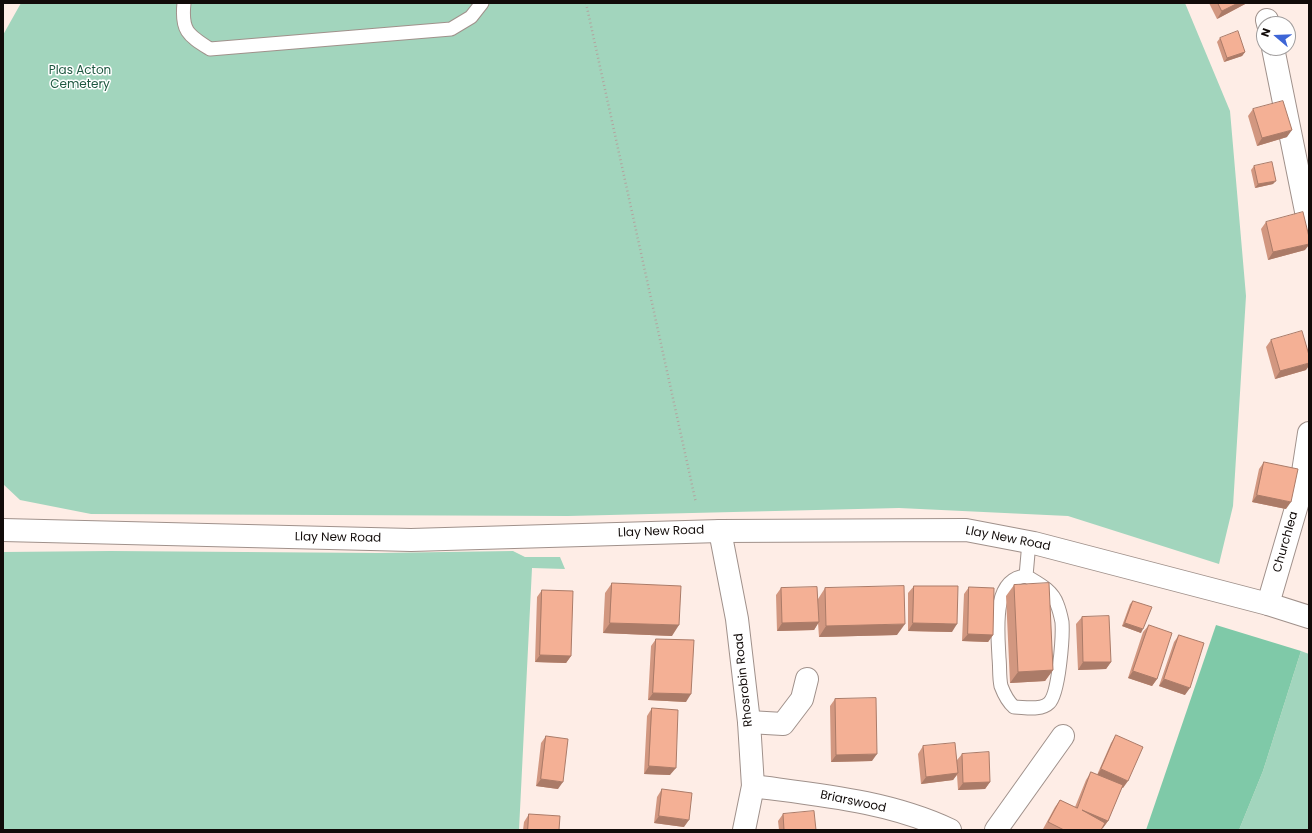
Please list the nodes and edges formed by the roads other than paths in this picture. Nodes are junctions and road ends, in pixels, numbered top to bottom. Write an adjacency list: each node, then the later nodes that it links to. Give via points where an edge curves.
1 (184, 3): 2 (lane, via 182,19 190,37 210,48 451,29 471,18)
2 (482, 3)
3 (1275, 56): 4 (main road)
4 (1309, 226)
5 (1309, 433): 10 (main road, Churchlea, via 1299,498)
6 (3, 530): 7 (main road, Llay New Road, via 411,540)
7 (720, 531): 8 (main road, Llay New Road, via 966,530); 13 (main road, Rhosrobin Road, via 737,619)
8 (1029, 542): 9 (lane); 10 (main road, Llay New Road)
9 (1026, 576): 9 (lane, via 1047,588 1057,603 1062,622 1060,661 1054,697 1049,704 1036,708 1014,707 1007,701 1001,685 997,625 1000,599 1005,589 1018,577)
10 (1268, 604): 11 (main road, Llay New Road)
11 (1309, 617)
12 (807, 679): 13 (main road, via 802,699 783,724)
13 (749, 722): 15 (main road, Rhosrobin Road)
14 (1063, 736): 18 (main road)
15 (753, 786): 16 (main road, Rhosrobin Road); 17 (main road, Briarswood, via 841,798 927,819)
16 (744, 830)
17 (950, 830)
18 (996, 830)

